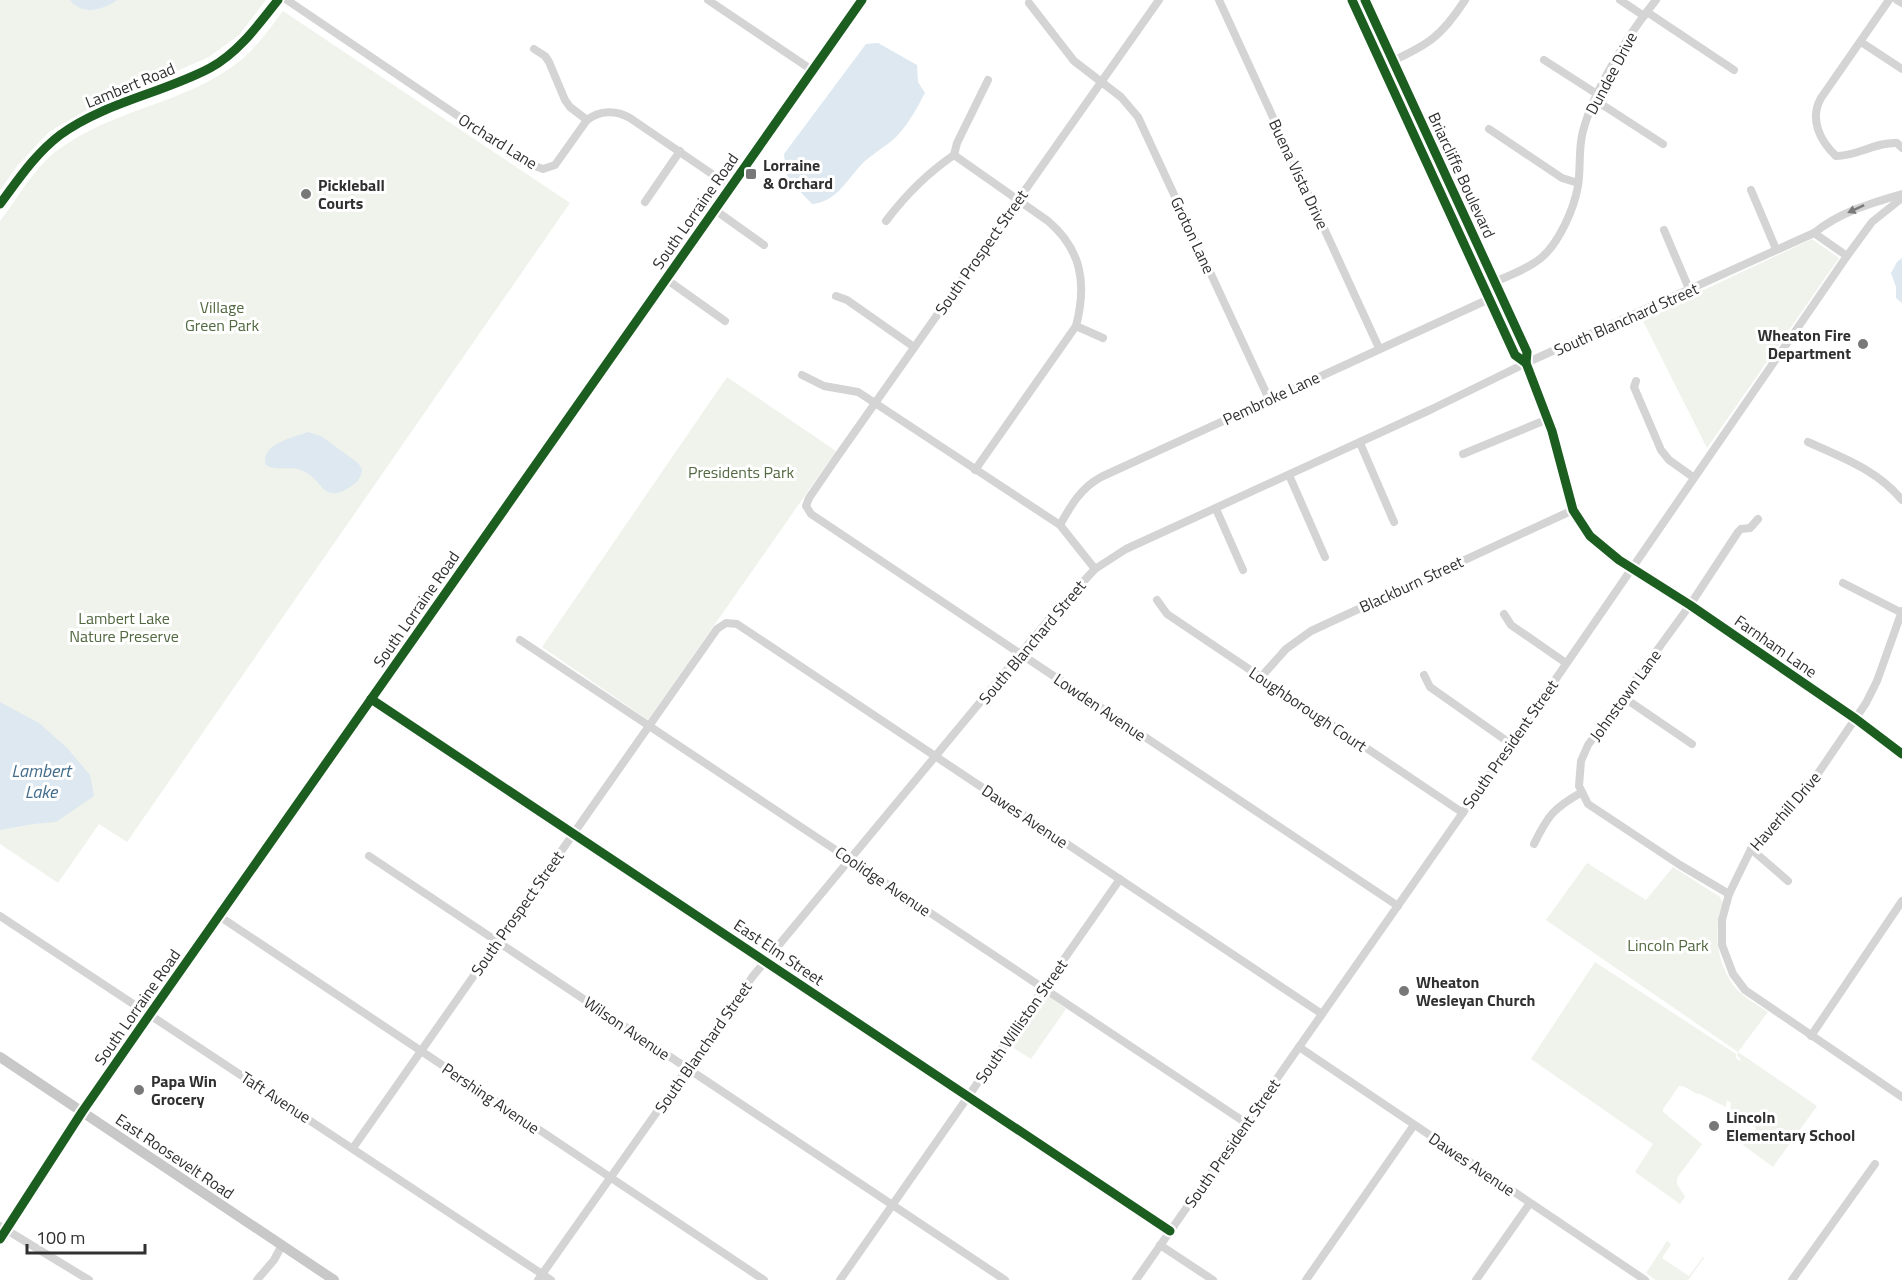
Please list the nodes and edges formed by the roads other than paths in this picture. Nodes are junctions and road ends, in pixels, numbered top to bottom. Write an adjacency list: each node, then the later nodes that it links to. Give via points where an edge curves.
1 (278, 0): 40 (street, Lambert Road, via 245,40 211,67 60,134 37,154)
2 (287, 0): 28 (street, Orchard Lane, via 530,164 543,169 555,165)
3 (708, 0): 23 (street)
4 (862, 0): 23 (street, South Lorraine Road)
5 (1159, 0): 26 (street, South Prospect Street)
6 (1219, 0): 59 (street, Buena Vista Drive)
7 (1352, 0): 21 (street, Briarcliffe Boulevard)
8 (1365, 0): 20 (street, Briarcliffe Boulevard)
9 (1465, 0): 20 (street, via 1440,34)
10 (1620, 0): 16 (street)
11 (1656, 0): 16 (street, Dundee Drive)
12 (1888, 0): 17 (street)
13 (1897, 0): 15 (street)
14 (1029, 3): 26 (street, Groton Lane, via 1074,61)
15 (1902, 3)
16 (1646, 14): 24 (street); 27 (street, Dundee Drive)
17 (1862, 42): 22 (street); 31 (street, via 1816,107 1819,134 1836,156 1849,156 1885,142 1897,142)
18 (534, 50): 28 (street, via 549,62 570,107)
19 (1544, 60): 27 (street)
20 (1393, 61): 21 (street); 49 (street, Briarcliffe Boulevard)
21 (1382, 65): 50 (street, Briarcliffe Boulevard)
22 (1902, 69)
23 (812, 70): 35 (street, South Lorraine Road)
24 (1734, 70)
25 (987, 80): 33 (street)
26 (1101, 82): 38 (street, South Prospect Street); 63 (street, Groton Lane, via 1130,106 1145,130)
27 (1596, 97): 30 (street); 34 (street, Dundee Drive, via 1580,141)
28 (587, 120): 32 (street, via 603,112 626,116)
29 (1489, 129): 34 (street, via 1562,178)
30 (1664, 144)
31 (1902, 148)
32 (680, 151): 35 (street); 39 (street)
33 (954, 155): 38 (street); 42 (street)
34 (1578, 183): 49 (street, Dundee Drive, via 1567,220 1546,252 1535,262)
35 (731, 187): 41 (street, South Lorraine Road)
36 (1751, 190): 46 (street)
37 (1902, 196): 44 (street, South Blanchard Street, one-way to 44, via 1863,206); 47 (street, South President Street, via 1872,222)
38 (1018, 200): 56 (street, via 1059,231 1074,255 1082,287); 58 (street, South Prospect Street)
39 (645, 202)
40 (0, 204)
41 (715, 210): 45 (street); 48 (street, South Lorraine Road)
42 (886, 221)
43 (1664, 230): 51 (street)
44 (1814, 233): 46 (street, South Blanchard Street); 47 (street)
45 (764, 244)
46 (1776, 249): 51 (street, South Blanchard Street)
47 (1847, 256): 71 (street, South President Street)
48 (666, 279): 55 (street); 95 (street, South Lorraine Road)
49 (1494, 282): 50 (street, Dundee Drive); 52 (street, Briarcliffe Boulevard)
50 (1483, 287): 54 (street, Briarcliffe Boulevard)
51 (1690, 291): 60 (street, South Blanchard Street)
52 (1500, 294): 54 (street, Pembroke Lane); 60 (street, Briarcliffe Boulevard, via 1527,352)
53 (836, 296): 58 (street)
54 (1489, 299): 59 (street, Pembroke Lane); 60 (street, Briarcliffe Boulevard, via 1515,355)
55 (726, 321)
56 (1076, 326): 57 (street); 69 (street)
57 (1103, 338)
58 (914, 347): 64 (street, South Prospect Street)
59 (1379, 348): 63 (street, Pembroke Lane)
60 (1526, 363): 65 (street, Briarcliffe Boulevard); 67 (street, South Blanchard Street)
61 (802, 375): 64 (street, via 824,386 858,392)
62 (1636, 381): 71 (street, via 1634,387 1661,450)
63 (1269, 399): 78 (street, Pembroke Lane, via 1092,481 1079,493)
64 (875, 403): 69 (street); 73 (street, South Prospect Street)
65 (1548, 419): 68 (street); 75 (street, Briarcliffe Boulevard)
66 (1808, 442): 72 (street, via 1865,468)
67 (1360, 443): 70 (street, South Blanchard Street); 77 (street)
68 (1463, 454)
69 (975, 470): 78 (street)
70 (1289, 475): 74 (street, South Blanchard Street); 79 (street)
71 (1693, 477): 80 (street, South President Street)
72 (1901, 497)
73 (806, 507): 90 (street, Lowden Avenue, via 809,513)
74 (1216, 509): 81 (street, South Blanchard Street, via 1126,549); 82 (street)
75 (1573, 510): 80 (street, Briarcliffe Boulevard, via 1590,536); 93 (street, Blackburn Street, via 1311,631 1286,649)
76 (1758, 519): 85 (street, Johnstown Lane, via 1738,532)
77 (1394, 522)
78 (1060, 525): 81 (street)
79 (1325, 557)
80 (1630, 568): 85 (street, Farnham Lane); 91 (street, South President Street)
81 (1095, 569): 90 (street, South Blanchard Street)
82 (1243, 570)
83 (1843, 583): 86 (street)
84 (1157, 600): 93 (street, Loughborough Court, via 1167,614)
85 (1690, 605): 94 (street, Johnstown Lane); 96 (street, Farnham Lane)
86 (1902, 612): 96 (street, Haverhill Drive, via 1877,681)
87 (1504, 614): 91 (street, via 1511,625)
88 (726, 623): 97 (street, South Prospect Street, via 717,629); 101 (street, Dawes Avenue, via 737,624)
89 (520, 640): 97 (street, Coolidge Avenue)
90 (1020, 654): 101 (street, South Blanchard Street); 113 (street, Lowden Avenue)
91 (1566, 663): 98 (street, South President Street)
92 (1424, 675): 98 (street, via 1430,687)
93 (1261, 677): 103 (street, Loughborough Court)
94 (1623, 697): 99 (street); 102 (street, Johnstown Lane, via 1581,761)
95 (371, 699): 104 (street, East Elm Street); 115 (street, South Lorraine Road)
96 (1856, 719): 100 (street, Farnham Lane); 106 (street, Haverhill Drive, via 1806,791)
97 (649, 725): 104 (street, South Prospect Street); 108 (street, Coolidge Avenue)
98 (1510, 744): 103 (street, South President Street)
99 (1692, 744)
100 (1902, 754)
101 (935, 756): 108 (street, South Blanchard Street); 109 (street, Dawes Avenue)
102 (1582, 792): 105 (street, via 1546,819); 111 (street, via 1588,804)
103 (1462, 813): 113 (street, South President Street)
104 (573, 833): 116 (street, South Prospect Street); 117 (street, East Elm Street)
105 (1534, 844)
106 (1751, 849): 110 (street); 111 (street, Haverhill Drive)
107 (369, 856): 116 (street, Wilson Avenue)
108 (850, 859): 117 (street, South Blanchard Street); 118 (street, Coolidge Avenue)
109 (1120, 879): 118 (street, South Williston Street); 120 (street, Dawes Avenue)
110 (1788, 882)
111 (1729, 894): 121 (street, Haverhill Drive, via 1722,945 1733,974 1746,990)
112 (1902, 902): 121 (street)
113 (1398, 906): 120 (street, South President Street)
114 (0, 916): 119 (street, Taft Avenue)
115 (219, 916): 119 (street, South Lorraine Road); 123 (street, Pershing Avenue)
116 (497, 942): 123 (street, South Prospect Street); 125 (street, Wilson Avenue)
117 (765, 961): 125 (street, South Blanchard Street); 126 (street, East Elm Street)
118 (1044, 988): 126 (street, South Williston Street); 129 (street, Coolidge Avenue)
119 (150, 1014): 128 (street, South Lorraine Road); 131 (street, Taft Avenue)
120 (1322, 1014): 122 (street, South President Street)
121 (1811, 1036): 127 (street)
122 (1299, 1047): 129 (street, South President Street); 130 (street, Dawes Avenue)
123 (421, 1051): 131 (street, South Prospect Street); 133 (street, Pershing Avenue)
124 (0, 1057): 128 (main road, East Roosevelt Road)
125 (687, 1069): 133 (street, South Blanchard Street); 135 (street, Wilson Avenue)
126 (968, 1097): 135 (street, South Williston Street); 137 (street, East Elm Street)
127 (1902, 1097)
128 (82, 1112): 136 (street, South Lorraine Road); 139 (main road, East Roosevelt Road)
129 (1246, 1123): 137 (street, South President Street)
130 (1414, 1125): 134 (street, Dawes Avenue); 151 (street)
131 (353, 1148): 141 (street, Taft Avenue)
132 (1875, 1164): 154 (street)
133 (610, 1178): 141 (street, South Blanchard Street); 146 (street, Pershing Avenue)
134 (1530, 1203): 152 (street); 153 (street, Dawes Avenue)
135 (892, 1205): 147 (street, South Williston Street); 148 (street, Wilson Avenue)
136 (3, 1228): 138 (street, South Lorraine Road); 142 (street)
137 (1170, 1231): 140 (street, South President Street)
138 (0, 1239)
139 (282, 1245): 143 (street); 144 (main road, East Roosevelt Road)
140 (1160, 1245): 149 (street); 150 (street)
141 (540, 1277): 145 (street, Taft Avenue)
142 (89, 1280)
143 (257, 1280)
144 (334, 1280)
145 (551, 1280)
146 (764, 1280)
147 (840, 1280)
148 (1005, 1280)
149 (1136, 1280)
150 (1213, 1280)
151 (1306, 1280)
152 (1476, 1280)
153 (1645, 1280)
154 (1792, 1280)

